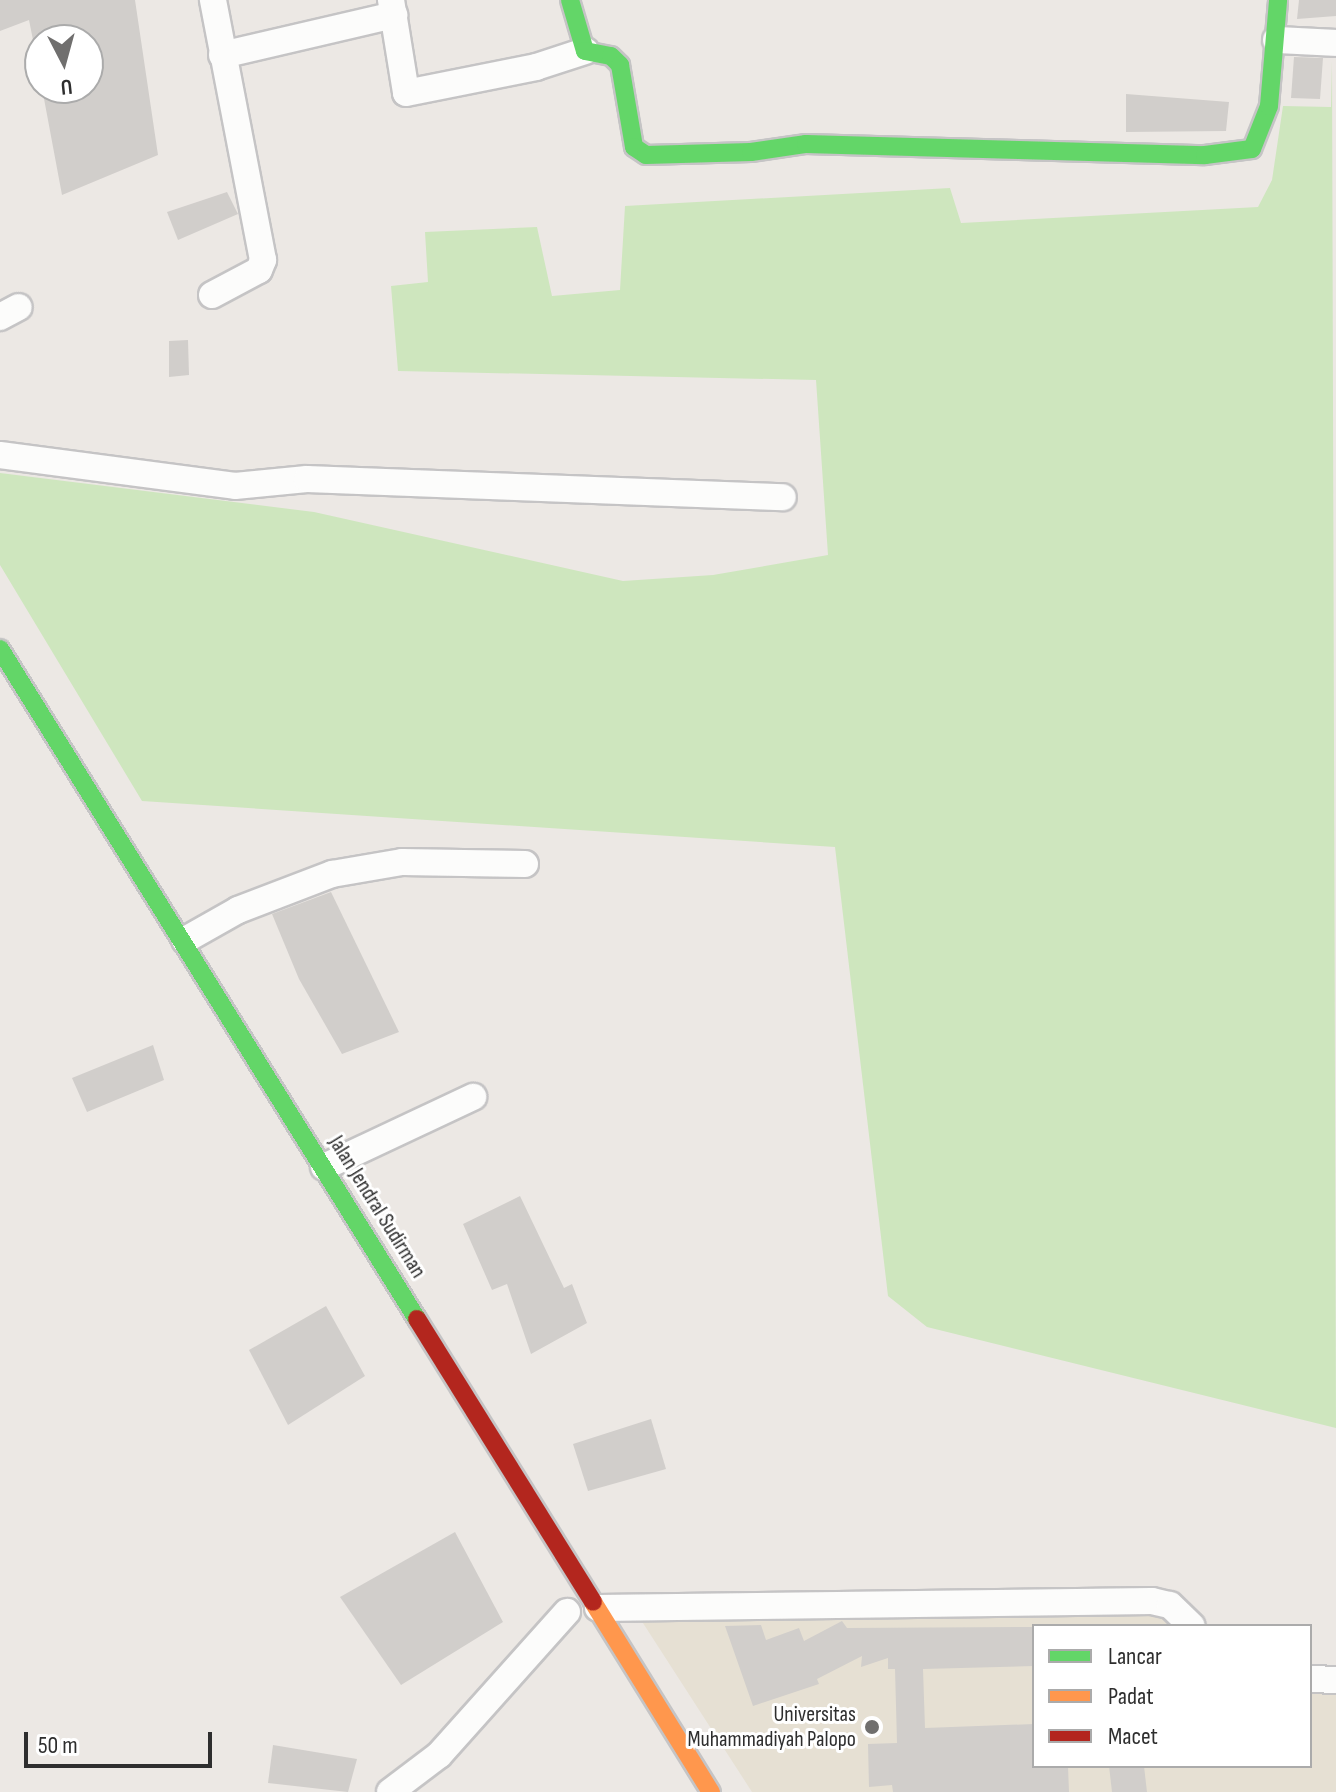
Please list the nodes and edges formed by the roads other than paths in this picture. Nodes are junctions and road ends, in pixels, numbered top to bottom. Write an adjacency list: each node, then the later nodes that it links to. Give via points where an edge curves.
1 (213, 0): 8 (street)
2 (570, 0): 7 (main road)
3 (1278, 0): 5 (main road)
4 (392, 7): 7 (street, via 406,93 536,67); 8 (street)
5 (1276, 40): 6 (street); 7 (main road, via 1269,106 1252,149 1205,155 806,144 751,152 646,155 634,147 620,65 611,56)
6 (1336, 43)
7 (585, 51)
8 (222, 55): 9 (street, via 263,260 259,270)
9 (212, 295)
10 (0, 455): 11 (street, via 235,486 307,479)
11 (783, 497)
12 (0, 649): 14 (main road, Jalan Jendral Sudirman)
13 (525, 864): 14 (street, via 402,862 332,874 238,910)
14 (185, 940): 16 (main road, Jalan Jendral Sudirman)
15 (473, 1097): 16 (street)
16 (324, 1167): 17 (main road, Jalan Jendral Sudirman)
17 (598, 1608): 19 (street, via 1152,1601 1170,1605); 23 (main road, Jalan Jendral Sudirman)
18 (567, 1611): 22 (street, via 439,1755)
19 (1190, 1624)
20 (1312, 1679): 21 (street)
21 (1336, 1680)
22 (390, 1792)
23 (711, 1792)

